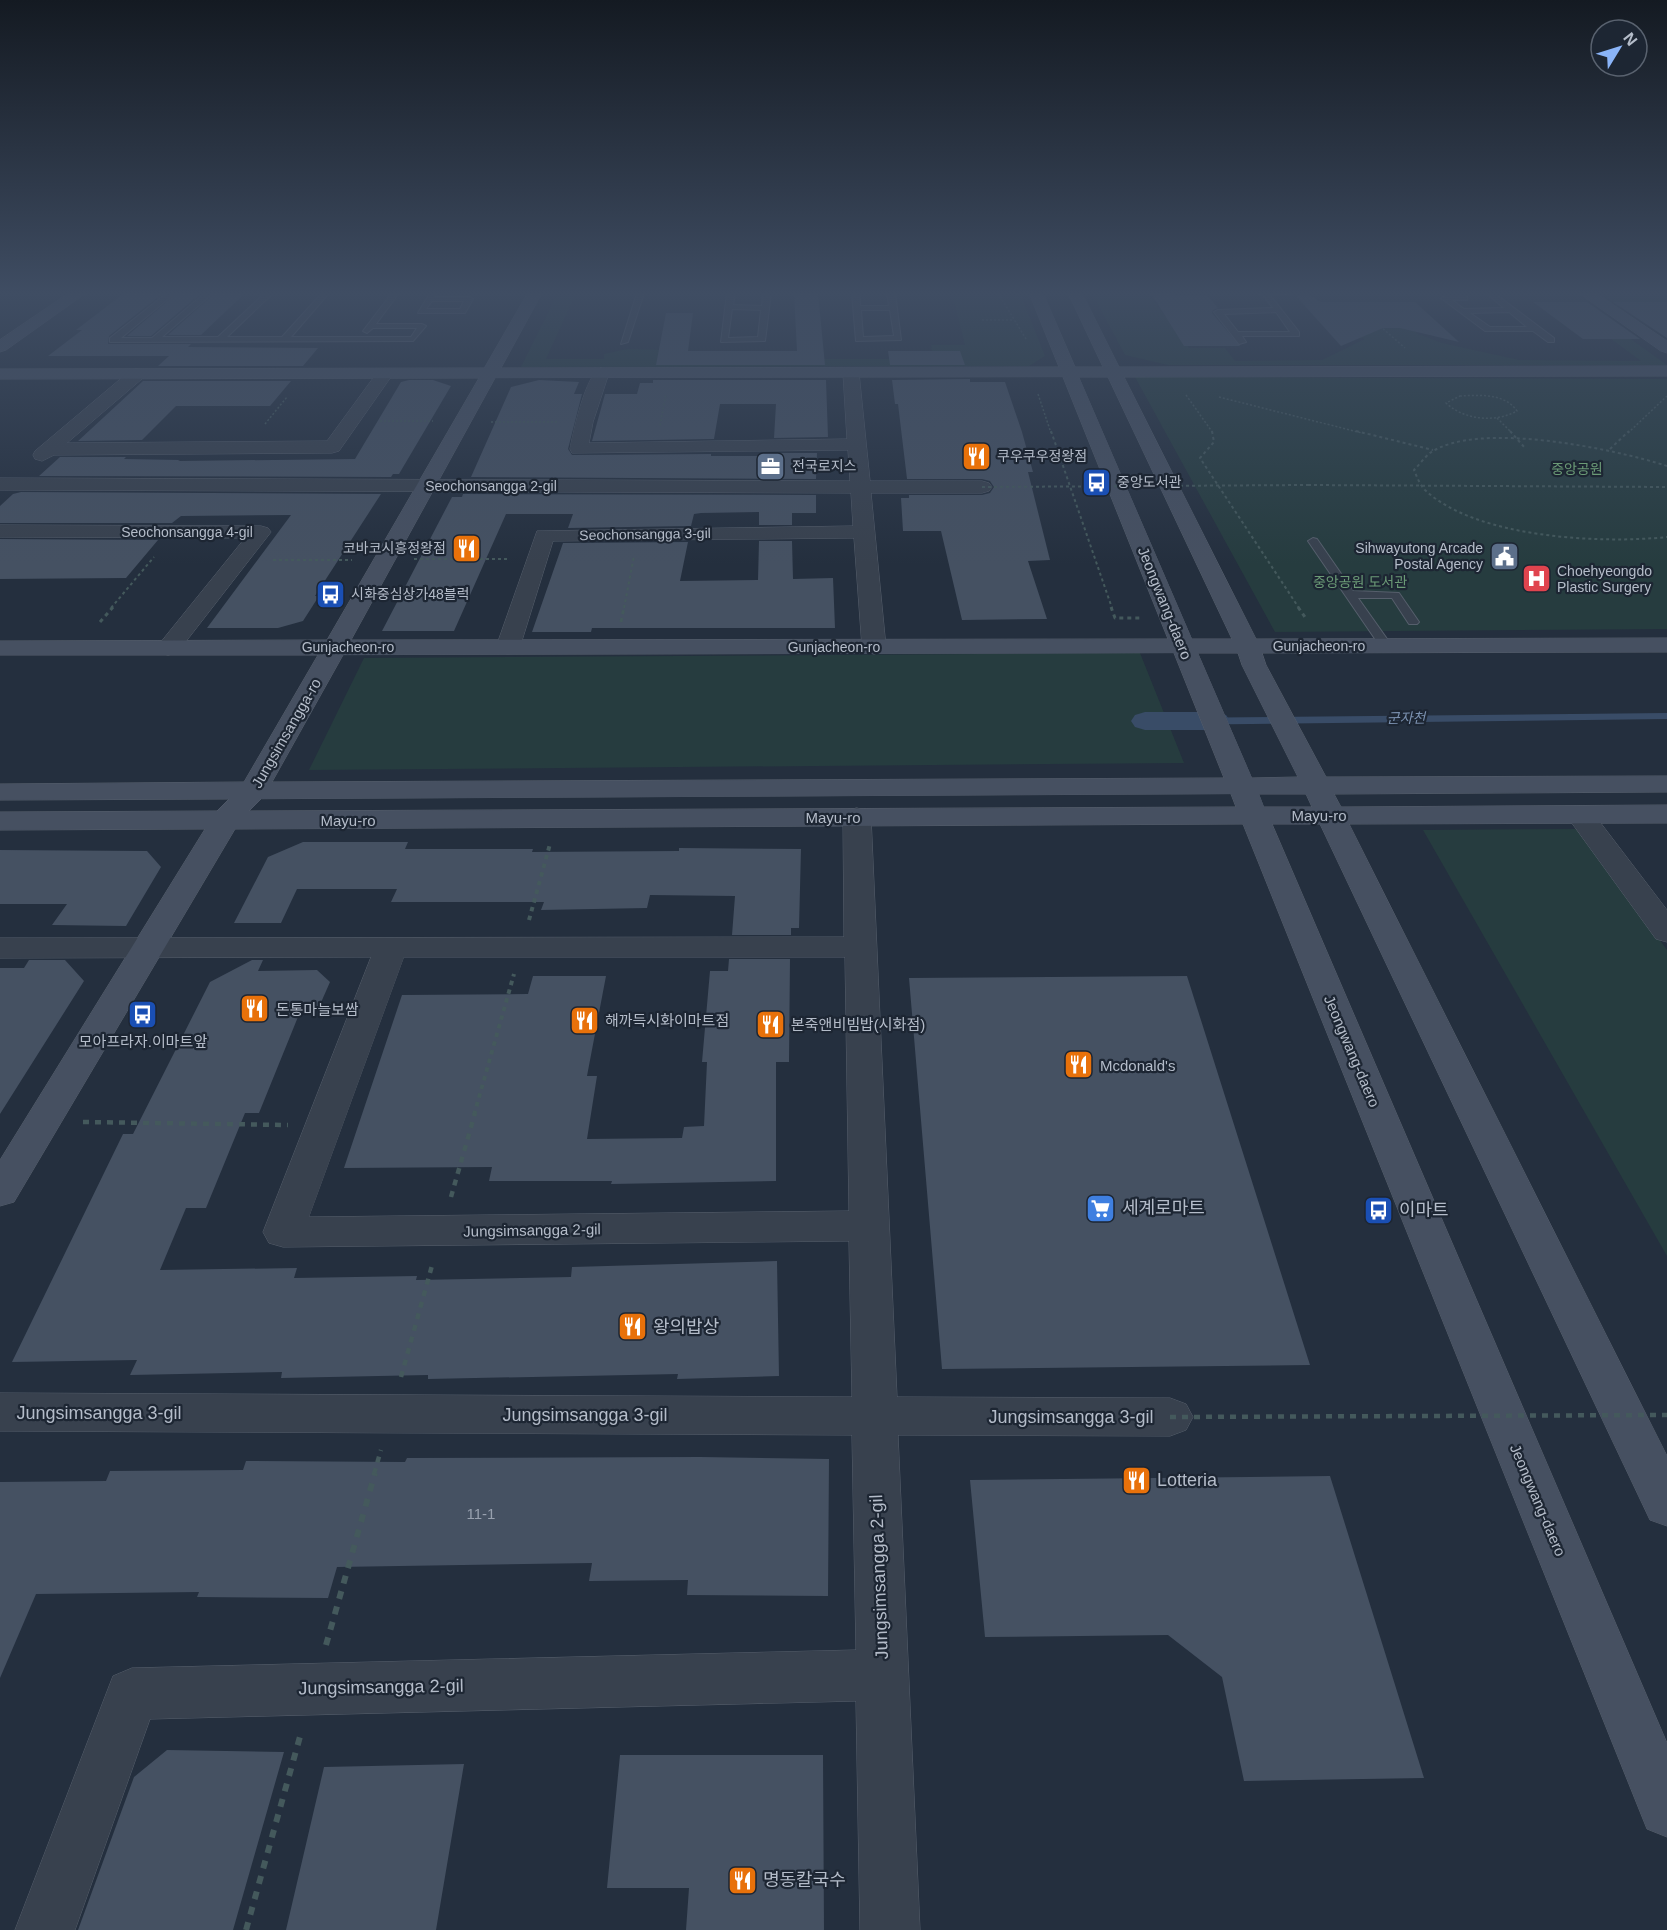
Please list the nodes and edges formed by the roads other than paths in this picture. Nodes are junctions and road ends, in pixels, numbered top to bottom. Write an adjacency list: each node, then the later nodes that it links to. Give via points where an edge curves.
1 (126, 383): 9 (street)
2 (378, 383): 9 (street, via 332,447)
3 (486, 383): 10 (street, Jungsimsangga-ro)
4 (598, 383): 8 (street, via 579,449)
5 (851, 383): 8 (street)
6 (1074, 383): 26 (street, Jeongwang-daero)
7 (1119, 383): 27 (street)
8 (857, 444): 12 (street)
9 (50, 449): 11 (street)
10 (426, 486): 11 (street, Seochonsangga 2-gil); 12 (street, Seochonsangga 2-gil); 25 (street, Jungsimsangga-ro)
11 (3, 487)
12 (861, 487): 13 (street, Seochonsangga 2-gil); 15 (street)
13 (982, 487)
14 (0, 531): 24 (street, Seochonsangga 4-gil, via 261,532)
15 (864, 532): 21 (street, Seochonsangga 3-gil, via 544,535); 22 (street)
16 (1313, 541): 17 (lane)
17 (1350, 594): 18 (lane, via 1395,595); 20 (lane)
18 (1413, 622)
19 (1667, 645): 20 (street, Gunjacheon-ro)
20 (1386, 646): 27 (street, Gunjacheon-ro)
21 (508, 647): 22 (street, Gunjacheon-ro); 25 (street, Gunjacheon-ro)
22 (874, 647): 26 (street, Gunjacheon-ro)
23 (0, 648): 24 (street, Gunjacheon-ro)
24 (168, 648): 25 (street, Gunjacheon-ro)
25 (336, 648): 31 (street, Jungsimsangga-ro)
26 (1187, 655): 27 (street, Gunjacheon-ro); 29 (street, Jeongwang-daero)
27 (1251, 656): 30 (street)
28 (1667, 784): 30 (street, Mayu-ro)
29 (1241, 787): 30 (street, Mayu-ro); 31 (street, Mayu-ro); 35 (street, Mayu-ro); 50 (street, Jeongwang-daero)
30 (1317, 788): 34 (street, Mayu-ro); 48 (street)
31 (254, 790): 32 (street, Mayu-ro); 36 (street, Jungsimsangga-ro)
32 (0, 792)
33 (1667, 814): 34 (street, Mayu-ro)
34 (1581, 815): 38 (street)
35 (857, 817): 36 (street, Mayu-ro); 40 (street, Jungsimsangga 2-gil)
36 (226, 819): 37 (street, Mayu-ro); 39 (street, Jungsimsangga-ro)
37 (0, 821)
38 (1667, 932)
39 (150, 946): 41 (street); 42 (street); 43 (street, Jungsimsangga-ro)
40 (861, 947): 42 (street); 44 (street, Jungsimsangga 2-gil)
41 (0, 948)
42 (392, 948): 44 (street, Jungsimsangga 2-gil, via 283,1232)
43 (0, 1192)
44 (870, 1226): 46 (street, Jungsimsangga 2-gil)
45 (0, 1412): 46 (street, Jungsimsangga 3-gil)
46 (875, 1416): 47 (street, Jungsimsangga 3-gil); 49 (street, Jungsimsangga 2-gil)
47 (1170, 1417)
48 (1667, 1505)
49 (882, 1675): 51 (street, Jungsimsangga 2-gil, via 132,1694); 52 (street, Jungsimsangga 2-gil)
50 (1667, 1809)
51 (45, 1930)
52 (890, 1930)

